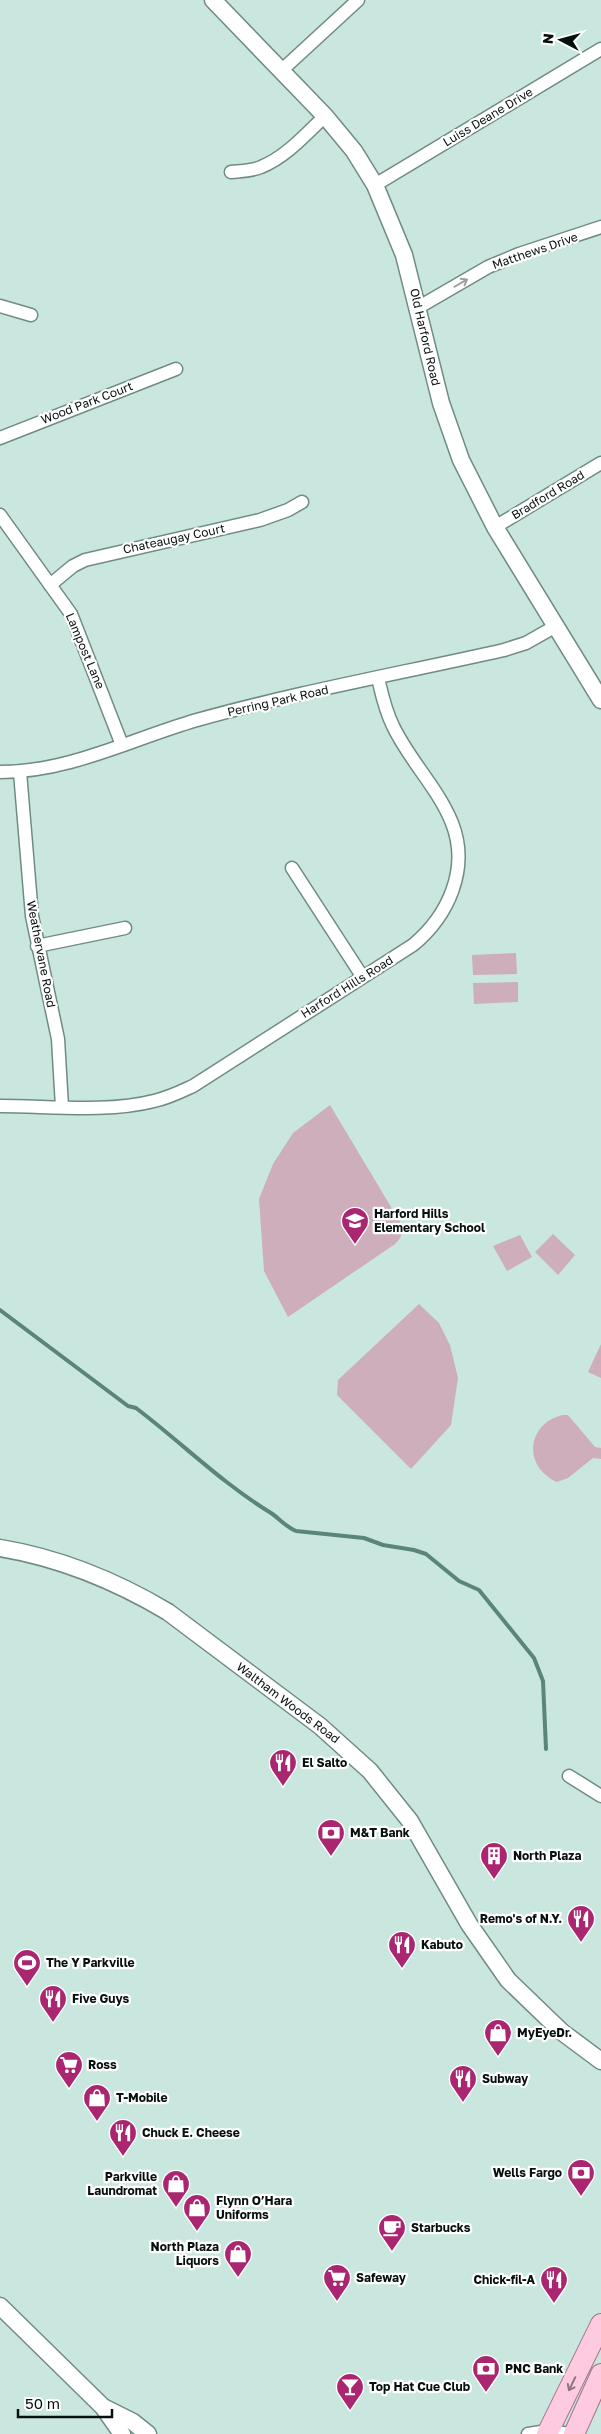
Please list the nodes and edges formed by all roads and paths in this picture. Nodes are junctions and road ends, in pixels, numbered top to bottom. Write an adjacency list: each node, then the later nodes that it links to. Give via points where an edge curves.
1 (213, 0): 4 (street, Old Harford Road)
2 (358, 0): 4 (street)
3 (601, 49): 7 (street, Luiss Deane Drive)
4 (282, 70): 5 (street, Old Harford Road)
5 (325, 116): 6 (street, via 290,149 272,161 260,168); 7 (street, Old Harford Road, via 354,151)
6 (231, 172)
7 (375, 185): 10 (street, Old Harford Road, via 404,254)
8 (601, 227): 10 (street, Matthews Drive, one-way to 8, via 488,267)
9 (0, 306): 11 (street)
10 (419, 307): 17 (street, Old Harford Road, via 450,432)
11 (31, 315)
12 (176, 370): 13 (street, Wood Park Court)
13 (0, 438)
14 (601, 463): 17 (street, Bradford Road)
15 (302, 502): 18 (street, Chateaugay Court, via 260,520 85,560)
16 (0, 515): 18 (street, Lampost Lane)
17 (496, 527): 19 (street, Old Harford Road)
18 (50, 585): 22 (street, Lampost Lane, via 80,633)
19 (556, 626): 20 (street, Perring Park Road, via 526,643 504,650); 21 (street, Old Harford Road)
20 (378, 678): 22 (street, Perring Park Road, via 236,710 159,731); 28 (street, Harford Hills Road, via 392,725 452,823 457,839 457,876 443,913 429,932)
21 (601, 700)
22 (122, 745): 24 (street, Perring Park Road, via 58,767)
23 (0, 772): 24 (street, Perring Park Road)
24 (20, 772): 27 (street, Weathervane Road, via 28,880)
25 (292, 868): 28 (street)
26 (124, 928): 27 (street)
27 (37, 946): 30 (street, Weathervane Road, via 58,1039)
28 (362, 976): 30 (street, Harford Hills Road, via 193,1086 171,1096 131,1105)
29 (0, 1106): 30 (street, Harford Hills Road)
30 (62, 1106)
31 (0, 1548): 34 (street, Waltham Woods Road, via 82,1570 151,1602 338,1740 370,1771 410,1821 473,1932 508,1980 562,2032)
32 (569, 1776): 33 (street)
33 (601, 1796)
34 (601, 2061)
35 (0, 2306): 38 (street)
36 (601, 2324): 39 (main road, one-way to 39)
37 (601, 2374): 43 (main road)
38 (103, 2407): 40 (street); 41 (street, via 133,2422)
39 (548, 2433): 42 (street); 43 (street)
40 (122, 2434)
41 (148, 2434)
42 (528, 2434)
43 (572, 2434)

